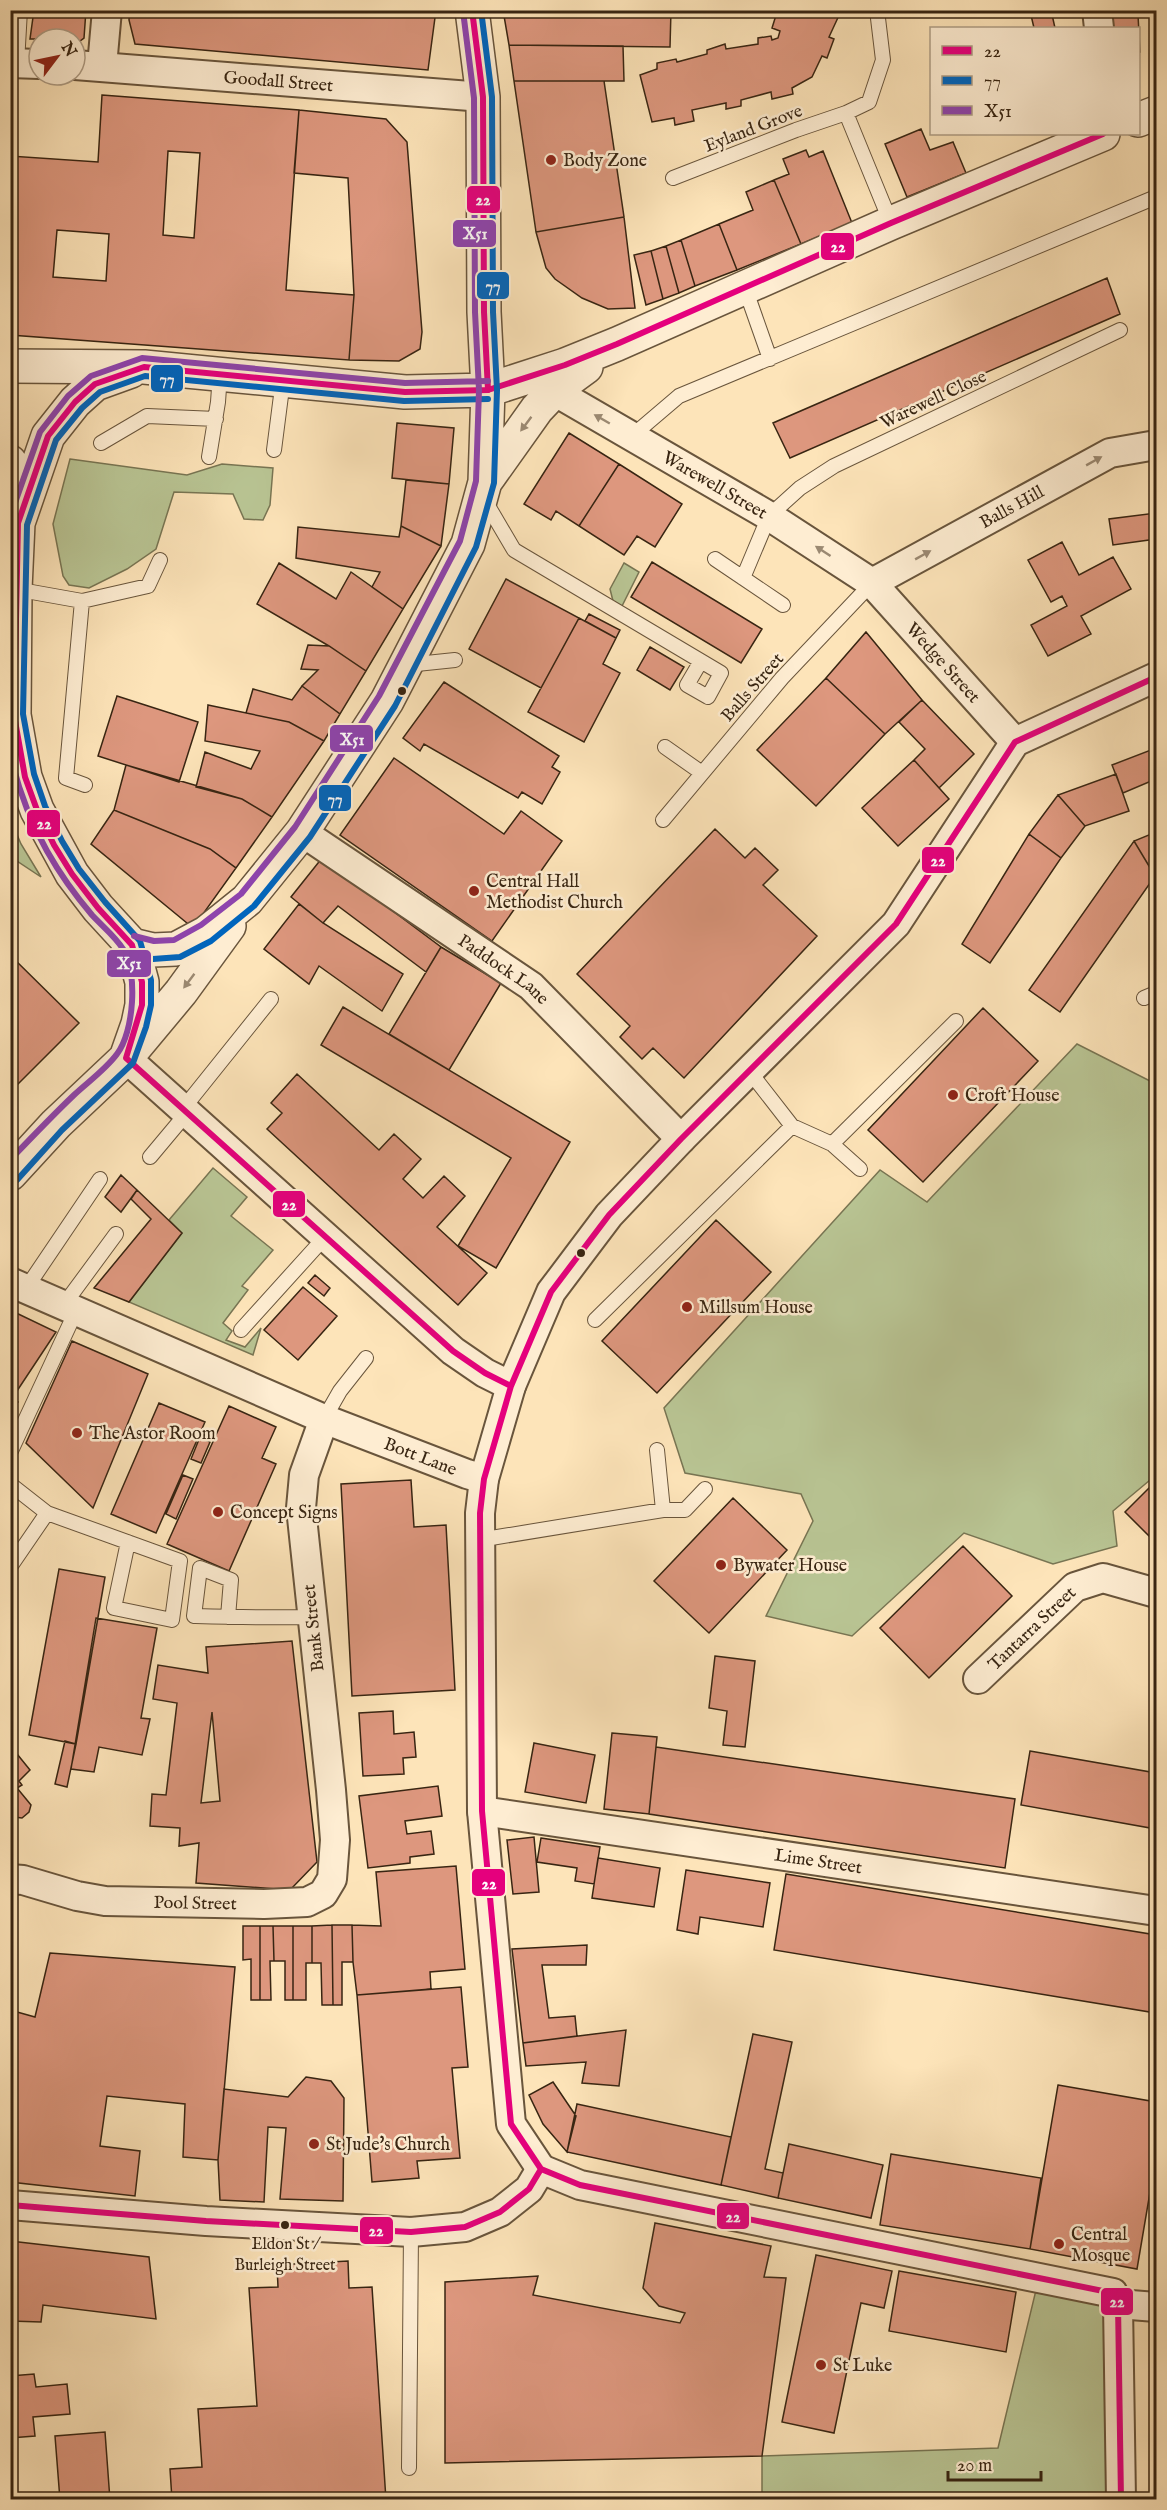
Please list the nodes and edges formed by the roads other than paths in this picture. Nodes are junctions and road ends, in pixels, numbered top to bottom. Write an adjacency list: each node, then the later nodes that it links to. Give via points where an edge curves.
1 (20, 10): 7 (lane)
2 (107, 10): 8 (street)
3 (472, 10): 9 (street)
4 (877, 10): 10 (lane, Eyland Grove, via 883,60 869,102)
5 (1098, 10): 6 (street)
6 (1099, 27)
7 (22, 63)
8 (89, 66): 9 (street, Goodall Street)
9 (483, 97): 26 (street)
10 (846, 113): 14 (lane, Eyland Grove); 16 (lane)
11 (1156, 113): 12 (street)
12 (1140, 119)
13 (1101, 135): 16 (street)
14 (673, 178)
15 (1156, 197): 20 (lane)
16 (891, 223): 17 (street)
17 (745, 288): 19 (street); 20 (lane)
18 (1120, 330): 35 (lane, Warewell Close, via 834,466 800,488)
19 (617, 344): 25 (street); 26 (street)
20 (770, 359): 28 (lane, via 679,396)
21 (10, 366): 22 (street)
22 (144, 367): 23 (street); 36 (street, via 95,384 58,421 48,436)
23 (220, 374): 24 (street); 27 (lane)
24 (283, 380): 26 (street, via 405,392); 31 (lane)
25 (556, 389): 28 (street, Warewell Street, one-way to 25); 34 (street, one-way to 34, via 537,409)
26 (488, 390): 34 (street)
27 (216, 419): 29 (lane, via 147,416); 32 (lane)
28 (632, 436): 35 (street, Warewell Street)
29 (101, 443)
30 (1156, 445): 40 (street, Balls Hill, one-way to 30, via 1110,453)
31 (274, 450)
32 (209, 457)
33 (10, 462): 36 (street)
34 (483, 488): 45 (lane, via 514,550); 46 (street, via 468,544)
35 (770, 516): 39 (lane); 40 (street, Warewell Street, one-way to 35)
36 (18, 523): 41 (street)
37 (714, 559): 39 (lane)
38 (160, 560): 42 (lane, via 148,585)
39 (743, 578): 43 (lane)
40 (872, 583): 48 (street, Wedge Street); 50 (lane, Balls Street, via 782,678)
41 (15, 590): 42 (lane); 55 (street, via 14,715 25,777 41,819 72,874)
42 (82, 601): 51 (lane, via 66,778)
43 (783, 605)
44 (455, 660): 46 (lane)
45 (701, 661)
46 (406, 666): 53 (street)
47 (1156, 677): 48 (street)
48 (1015, 742): 59 (street, via 896,924)
49 (665, 747): 50 (lane)
50 (702, 773): 52 (lane, Balls Street)
51 (85, 785)
52 (663, 820)
53 (302, 832): 54 (street); 62 (street, Paddock Lane, via 531,986)
54 (247, 900): 55 (street, via 206,933 176,949 153,950); 58 (street, one-way to 58, via 181,992)
55 (132, 945): 58 (street, via 142,982 142,1005)
56 (271, 999): 60 (lane)
57 (956, 1021): 63 (lane)
58 (126, 1058): 60 (street); 66 (street)
59 (750, 1072): 61 (lane); 62 (street)
60 (184, 1112): 64 (lane); 69 (street)
61 (792, 1126): 63 (lane); 72 (lane)
62 (681, 1139): 75 (street, via 609,1215 551,1292)
63 (831, 1144): 65 (lane)
64 (150, 1157)
65 (860, 1169)
66 (10, 1174)
67 (100, 1179): 70 (lane)
68 (116, 1234): 71 (lane)
69 (326, 1236): 73 (lane); 75 (street, via 453,1351)
70 (18, 1286): 71 (street, Bott Lane)
71 (70, 1309): 76 (street, Bott Lane); 78 (lane)
72 (595, 1320)
73 (241, 1330)
74 (366, 1358): 76 (lane)
75 (511, 1386): 79 (street)
76 (324, 1419): 79 (street, Bott Lane); 89 (street, Bank Street, via 304,1475 300,1508)
77 (657, 1449): 82 (lane)
78 (10, 1454)
79 (484, 1479): 84 (street)
80 (10, 1484): 83 (lane)
81 (705, 1489): 82 (lane, via 685,1510)
82 (663, 1510): 84 (lane)
83 (48, 1513): 85 (lane); 86 (lane)
84 (479, 1540): 91 (street)
85 (128, 1542): 85 (lane, via 180,1561 172,1620 114,1608)
86 (10, 1567)
87 (1156, 1593): 90 (street, Tantarra Street, via 1103,1578 1075,1587)
88 (228, 1617): 89 (lane)
89 (312, 1617): 92 (street, Bank Street)
90 (978, 1679)
91 (482, 1811): 94 (street, Lime Street); 95 (street, via 511,2124)
92 (335, 1840): 93 (street, Pool Street, via 332,1879 323,1894 307,1902 105,1900)
93 (10, 1879)
94 (1156, 1911)
95 (541, 2169): 97 (street, via 529,2189 500,2212 465,2227); 98 (street, via 580,2185 1113,2293)
96 (10, 2205): 97 (street)
97 (411, 2232): 100 (lane)
98 (1118, 2304): 99 (street); 101 (street)
99 (1156, 2307)
100 (409, 2468)
101 (1121, 2499)

